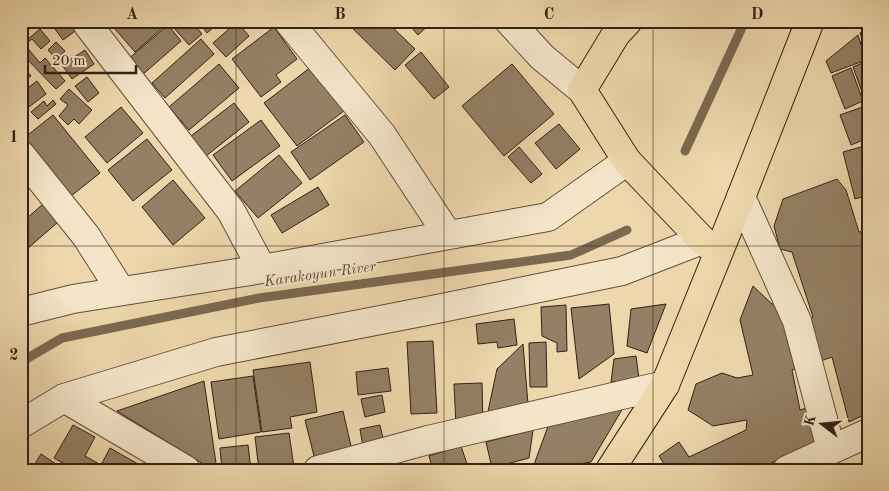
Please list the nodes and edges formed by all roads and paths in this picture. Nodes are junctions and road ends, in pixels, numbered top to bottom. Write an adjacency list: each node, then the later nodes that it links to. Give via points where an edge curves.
1 (288, 21): 10 (street, via 382,135)
2 (509, 21): 6 (street, via 542,57)
3 (628, 21): 6 (main road, via 616,34)
4 (810, 21): 9 (main road)
5 (88, 25): 12 (street, via 231,211)
6 (582, 90): 8 (main road)
7 (21, 155): 13 (street, via 86,236)
8 (627, 161): 10 (street, via 548,217); 11 (main road)
9 (741, 197): 11 (main road); 19 (street, via 797,321)
10 (448, 235): 12 (street)
11 (710, 247): 15 (main road); 16 (street, via 622,271 216,352)
12 (262, 269): 13 (street)
13 (121, 292): 14 (street)
14 (21, 311)
15 (665, 385): 21 (street, via 428,440); 22 (main road)
16 (64, 398): 17 (street); 20 (street)
17 (21, 424)
18 (868, 433): 19 (street)
19 (824, 458): 23 (street)
20 (186, 470)
21 (318, 470)
22 (610, 470)
23 (787, 470)

